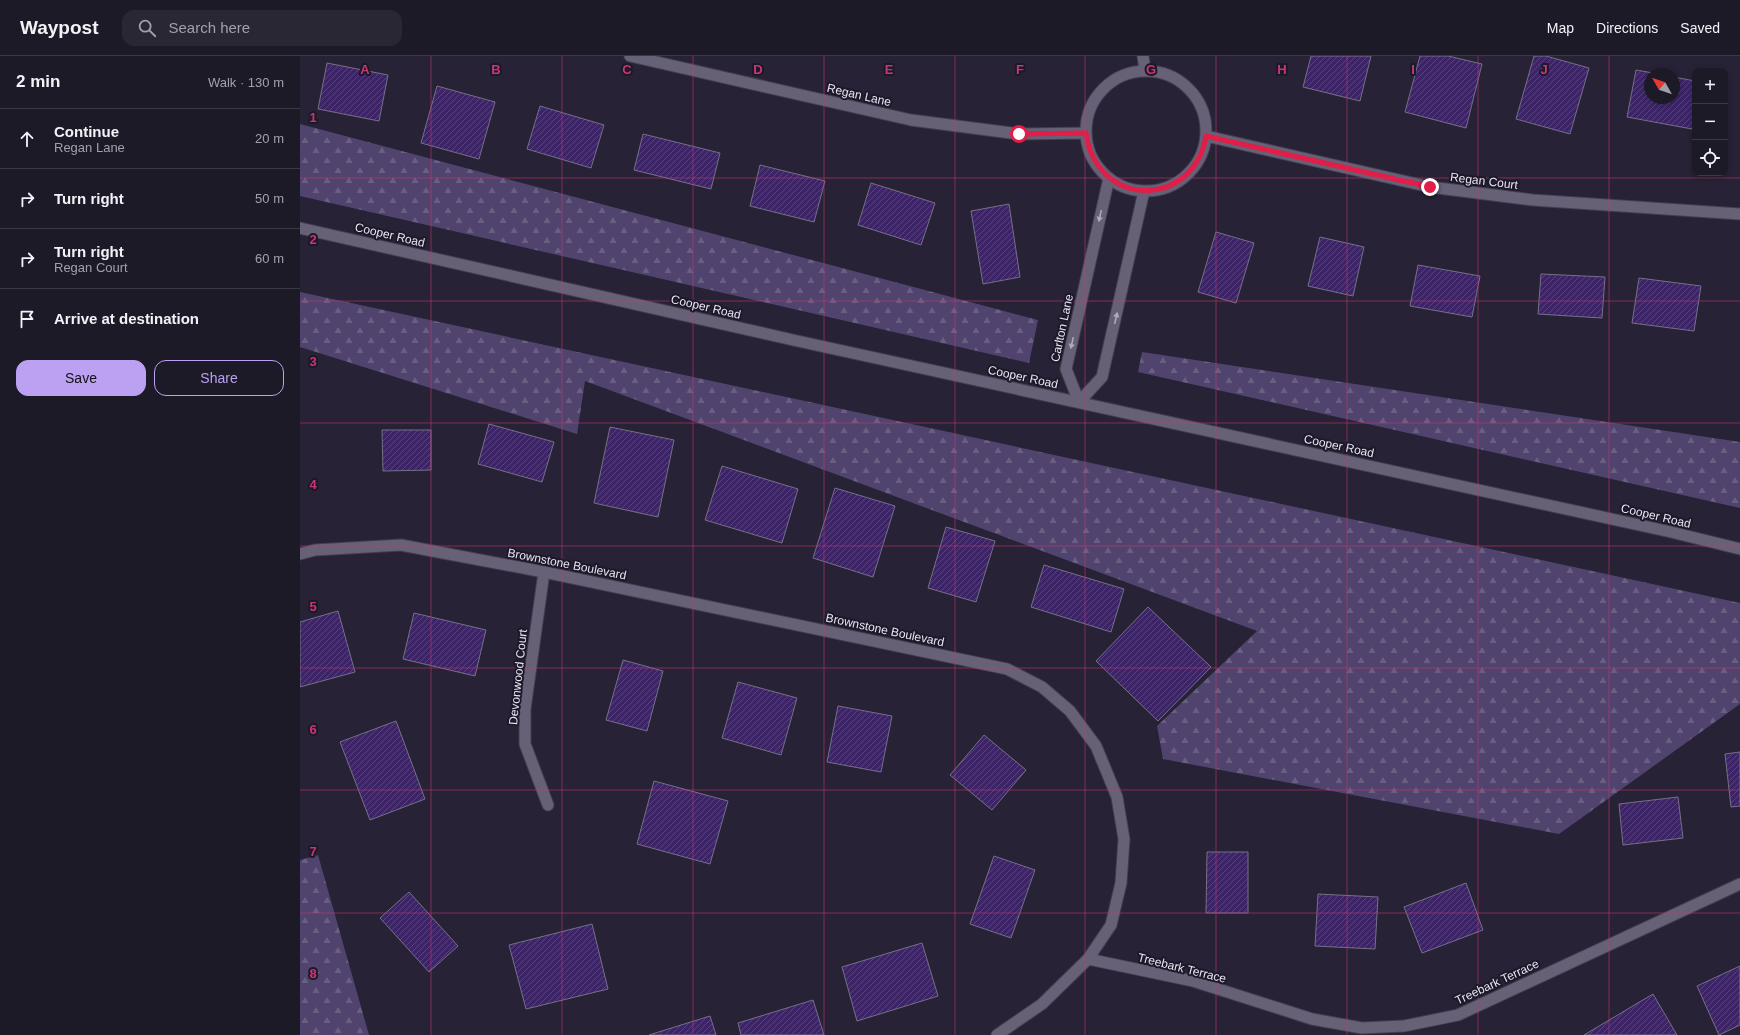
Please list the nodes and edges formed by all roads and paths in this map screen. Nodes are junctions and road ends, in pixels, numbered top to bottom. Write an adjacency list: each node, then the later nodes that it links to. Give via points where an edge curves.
1 (630, 56): 4 (street, Regan Lane, via 911,120 1019,134)
2 (1143, 56): 3 (street)
3 (1145, 71): 4 (street, via 1124,75 1099,93 1089,112); 5 (street, via 1161,72 1190,90 1200,103 1205,119)
4 (1086, 133): 6 (street, via 1092,157)
5 (1206, 136): 7 (street, via 1204,149 1198,160 1181,180 1170,186); 8 (street, Regan Court, via 1430,187 1533,200)
6 (1109, 178): 7 (street, via 1125,187); 10 (street, Carlton Lane, one-way to 10, via 1066,369)
7 (1144, 191): 10 (street, one-way to 7, via 1102,377)
8 (1740, 214)
9 (300, 228): 10 (street, Cooper Road)
10 (1079, 402): 11 (street, Cooper Road)
11 (1740, 549)
12 (300, 554): 13 (street, Brownstone Boulevard, via 315,550 401,545)
13 (544, 572): 14 (street, Devonwood Court, via 525,709 525,744); 16 (street, Brownstone Boulevard, via 1007,669 1042,687 1070,711 1096,746 1117,797 1124,839 1121,884 1111,925)
14 (548, 805)
15 (1740, 884): 16 (street, Treebark Terrace, via 1458,1015 1404,1026 1362,1028 1312,1019 1193,982)
16 (1088, 959): 17 (street, Brownstone Boulevard, via 1042,1004)
17 (997, 1035)

